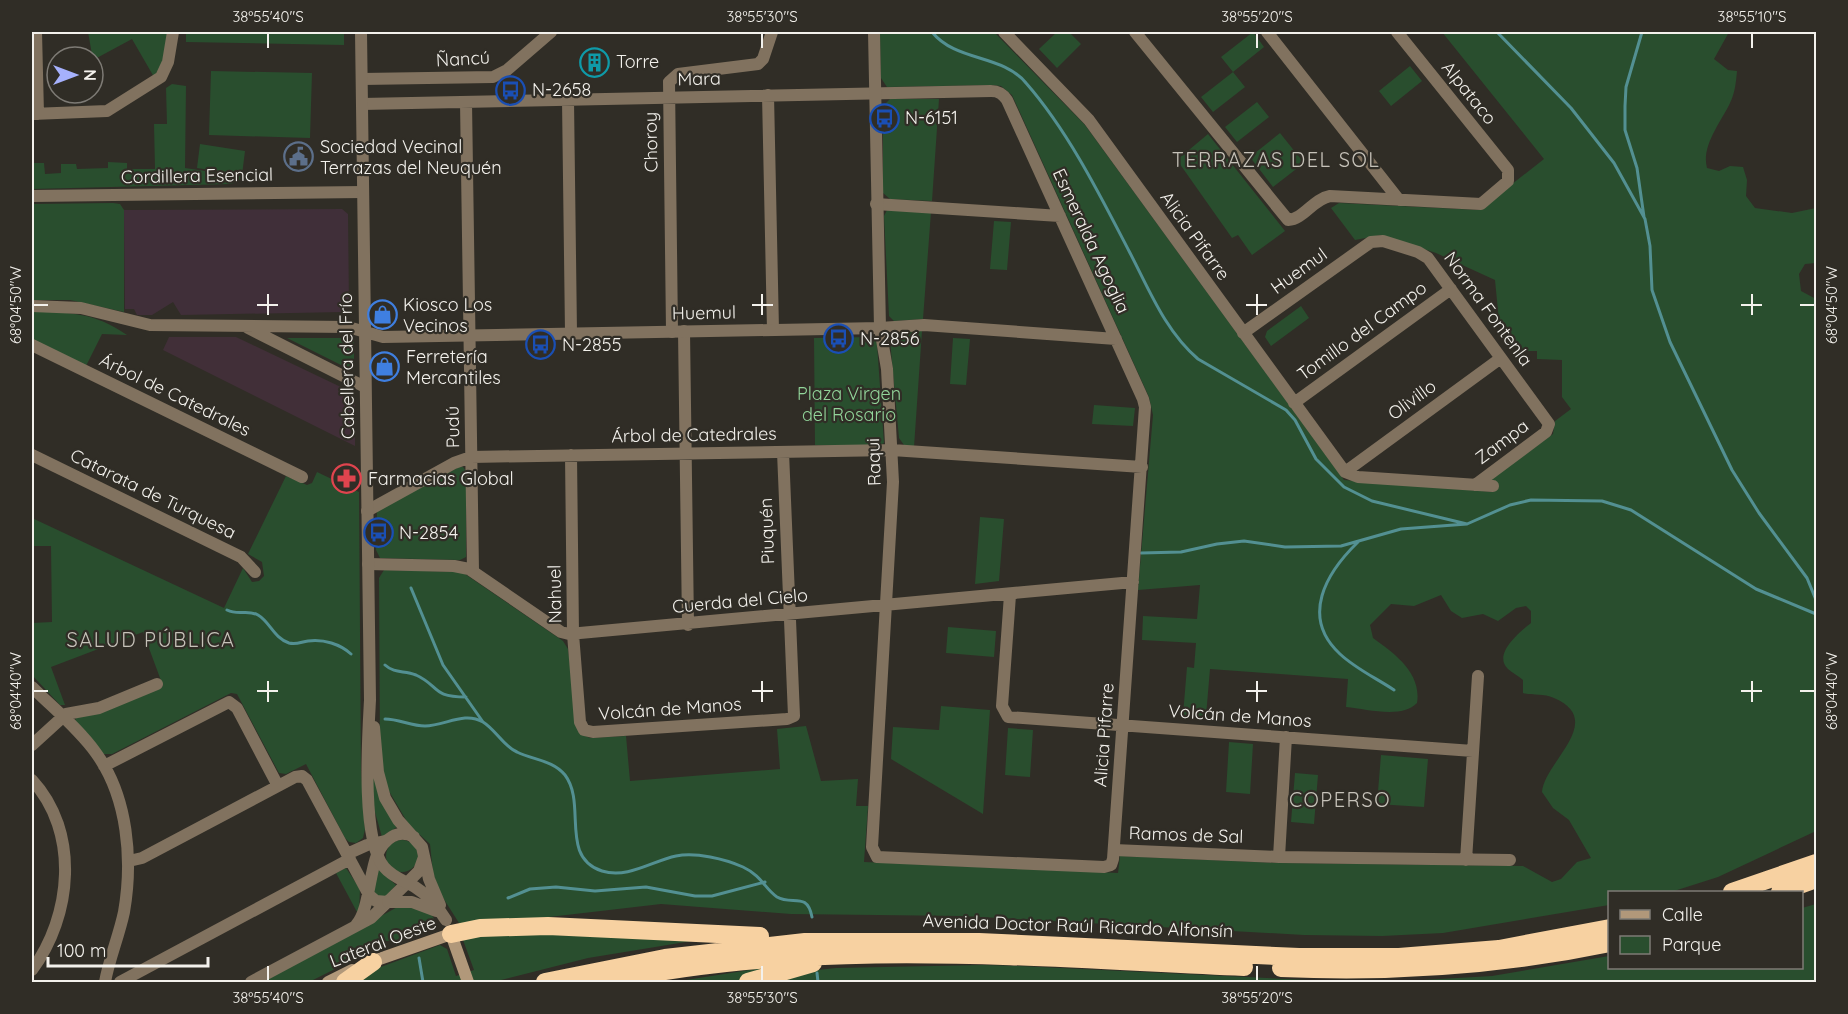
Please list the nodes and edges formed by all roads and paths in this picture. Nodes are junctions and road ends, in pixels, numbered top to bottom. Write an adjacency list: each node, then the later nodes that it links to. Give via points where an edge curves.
1 (36, 32): 19 (street)
2 (172, 32): 19 (street, via 163,74 117,105 101,113)
3 (361, 32): 11 (street, Cabellera del Frío)
4 (551, 32): 11 (street, Ñancú, via 507,70 493,77)
5 (772, 32): 15 (street, Choroy, via 758,64 675,75 669,82)
6 (874, 32): 12 (street, Raqui)
7 (1004, 32): 34 (street, Alicia Pifarre, via 1089,120)
8 (1135, 32): 22 (street, via 1284,217 1290,220 1325,197)
9 (1267, 32): 22 (street)
10 (1397, 32): 22 (street, Alpataco, via 1508,170 1509,178 1481,204)
11 (362, 79): 18 (street, Cabellera del Frío)
12 (874, 93): 13 (street, Mara); 14 (street, Mara); 23 (street, Raqui)
13 (1001, 93): 24 (street, Esmeralda Agoglia)
14 (768, 95): 15 (street, Mara); 30 (street)
15 (668, 97): 16 (street, Mara); 32 (street, Choroy)
16 (568, 99): 17 (street, Mara); 33 (street)
17 (466, 102): 18 (street, Mara); 35 (street, Pudú)
18 (362, 104): 20 (street, Cabellera del Frío)
19 (35, 114)
20 (363, 192): 21 (street, Cordillera Esencial); 31 (street, Cabellera del Frío)
21 (32, 196)
22 (1398, 200)
23 (876, 204): 24 (street); 29 (street, Raqui)
24 (1060, 216): 36 (street, Esmeralda Agoglia)
25 (1377, 240): 26 (street, Norma Fontenla, via 1423,254); 34 (street, Huemul)
26 (1450, 290): 38 (street, Norma Fontenla); 40 (street, Tomillo del Campo)
27 (32, 306): 28 (street, Huemul, via 81,308 150,325)
28 (244, 326): 31 (street, Huemul, via 348,327); 39 (street)
29 (879, 328): 30 (street, Huemul); 36 (street, Huemul, via 924,325); 43 (street, Raqui)
30 (773, 330): 32 (street, Huemul)
31 (365, 332): 35 (street, Huemul, via 383,337); 39 (street, Cabellera del Frío)
32 (678, 332): 33 (street, Huemul); 45 (street, Choroy)
33 (571, 333): 35 (street, Huemul)
34 (1243, 333): 40 (street, Alicia Pifarre)
35 (469, 335): 48 (street, Pudú)
36 (1116, 339): 41 (street, Esmeralda Agoglia)
37 (32, 345): 51 (street, Árbol de Catedrales)
38 (1501, 358): 42 (street, Norma Fontenla); 50 (street, Olivillo)
39 (366, 387): 54 (street, Cabellera del Frío)
40 (1294, 403): 50 (street, Alicia Pifarre)
41 (1145, 407): 49 (street, Alicia Pifarre)
42 (1549, 426): 52 (street, Zampa)
43 (892, 450): 44 (street, Árbol de Catedrales); 49 (street, Árbol de Catedrales); 60 (street, Raqui)
44 (783, 452): 45 (street, Árbol de Catedrales); 61 (street, Piuquén)
45 (686, 454): 47 (street, Árbol de Catedrales); 62 (street, Choroy)
46 (32, 455): 57 (street, Catarata de Turquesa, via 240,557)
47 (571, 455): 48 (street, Árbol de Catedrales); 63 (street, Nahuel)
48 (471, 457): 54 (street, Árbol de Catedrales); 56 (street, Pudú)
49 (1142, 467): 58 (street, Alicia Pifarre)
50 (1345, 472): 52 (street, via 1358,477)
51 (302, 477)
52 (1474, 485): 53 (street)
53 (1493, 486)
54 (368, 511): 55 (street, Cabellera del Frío)
55 (368, 564): 56 (street, Cuerda del Cielo, via 459,567); 67 (street, Cabellera del Frío)
56 (473, 571): 63 (street, Cuerda del Cielo, via 561,632)
57 (255, 572)
58 (1133, 582): 59 (street, Cuerda del Cielo); 70 (street, Alicia Pifarre)
59 (1010, 595): 60 (street, Cuerda del Cielo); 70 (street, Volcán de Manos, via 1002,706 1005,715)
60 (886, 605): 61 (street, Cuerda del Cielo); 81 (street, Raqui)
61 (788, 615): 62 (street, Cuerda del Cielo); 68 (street, Piuquén)
62 (688, 625): 63 (street, Cuerda del Cielo)
63 (573, 634): 71 (street, Nahuel, via 580,722)
64 (1478, 676): 74 (street)
65 (157, 684): 69 (street, via 99,708)
66 (32, 687): 69 (street)
67 (370, 700): 78 (street, Cabellera del Frío, via 382,792 394,815); 79 (street, Cabellera del Frío, via 367,775)
68 (794, 716): 71 (street, Volcán de Manos, via 651,730)
69 (62, 717): 73 (street); 75 (street)
70 (1123, 726): 72 (street, Volcán de Manos); 80 (street, Alicia Pifarre)
71 (584, 730)
72 (1286, 737): 74 (street, Volcán de Manos); 84 (street)
73 (32, 745)
74 (1473, 751): 85 (street)
75 (104, 766): 77 (street, via 231,702); 87 (street, via 122,818)
76 (32, 780): 103 (street, via 56,821 65,875 54,929)
77 (278, 786): 83 (street, via 302,776 307,780); 87 (street, via 142,858)
78 (419, 842): 79 (street, via 400,834); 90 (street, via 424,859); 96 (street, Cabellera del Frío)
79 (379, 846): 83 (street); 90 (street, Cabellera del Frío, via 387,871); 94 (street)
80 (1114, 850): 81 (street, Ramos de Sal, via 1111,866 1104,867); 84 (street, Ramos de Sal)
81 (874, 855)
82 (1816, 856): 91 (highway)
83 (348, 857): 94 (street); 106 (street)
84 (1279, 857): 85 (street, Ramos de Sal)
85 (1466, 860): 86 (street, Ramos de Sal)
86 (1510, 860)
87 (129, 861): 105 (street, via 121,927)
88 (1816, 863): 91 (highway)
89 (1816, 879): 93 (highway)
90 (407, 883): 95 (street); 96 (street, Cabellera del Frío, via 422,892)
91 (1758, 884): 92 (highway)
92 (1735, 891)
93 (1783, 891)
94 (367, 892): 95 (street, via 376,901); 97 (street, via 364,914)
95 (388, 902): 96 (street, via 412,902); 97 (street, via 375,915)
96 (446, 923): 99 (highway, via 480,928 548,926); 102 (main road, Lateral Oeste); 104 (main road, Cabellera del Frío)
97 (353, 927): 107 (street)
98 (1608, 928): 99 (highway, Avenida Doctor Raúl Ricardo Alfonsín, via 1499,949 1398,957)
99 (833, 940): 110 (highway, Avenida Doctor Raúl Ricardo Alfonsín, via 694,953)
100 (1608, 943): 101 (highway, Avenida Doctor Raúl Ricardo Alfonsín, via 1504,962 1396,971)
101 (851, 953): 111 (highway, Avenida Doctor Raúl Ricardo Alfonsín, via 736,961); 112 (highway)
102 (373, 962): 108 (main road, Lateral Oeste); 109 (highway)
103 (32, 970)
104 (466, 978)
105 (105, 982)
106 (120, 982)
107 (251, 982)
108 (328, 982)
109 (345, 982)
110 (545, 982)
111 (606, 982)
112 (748, 982)

